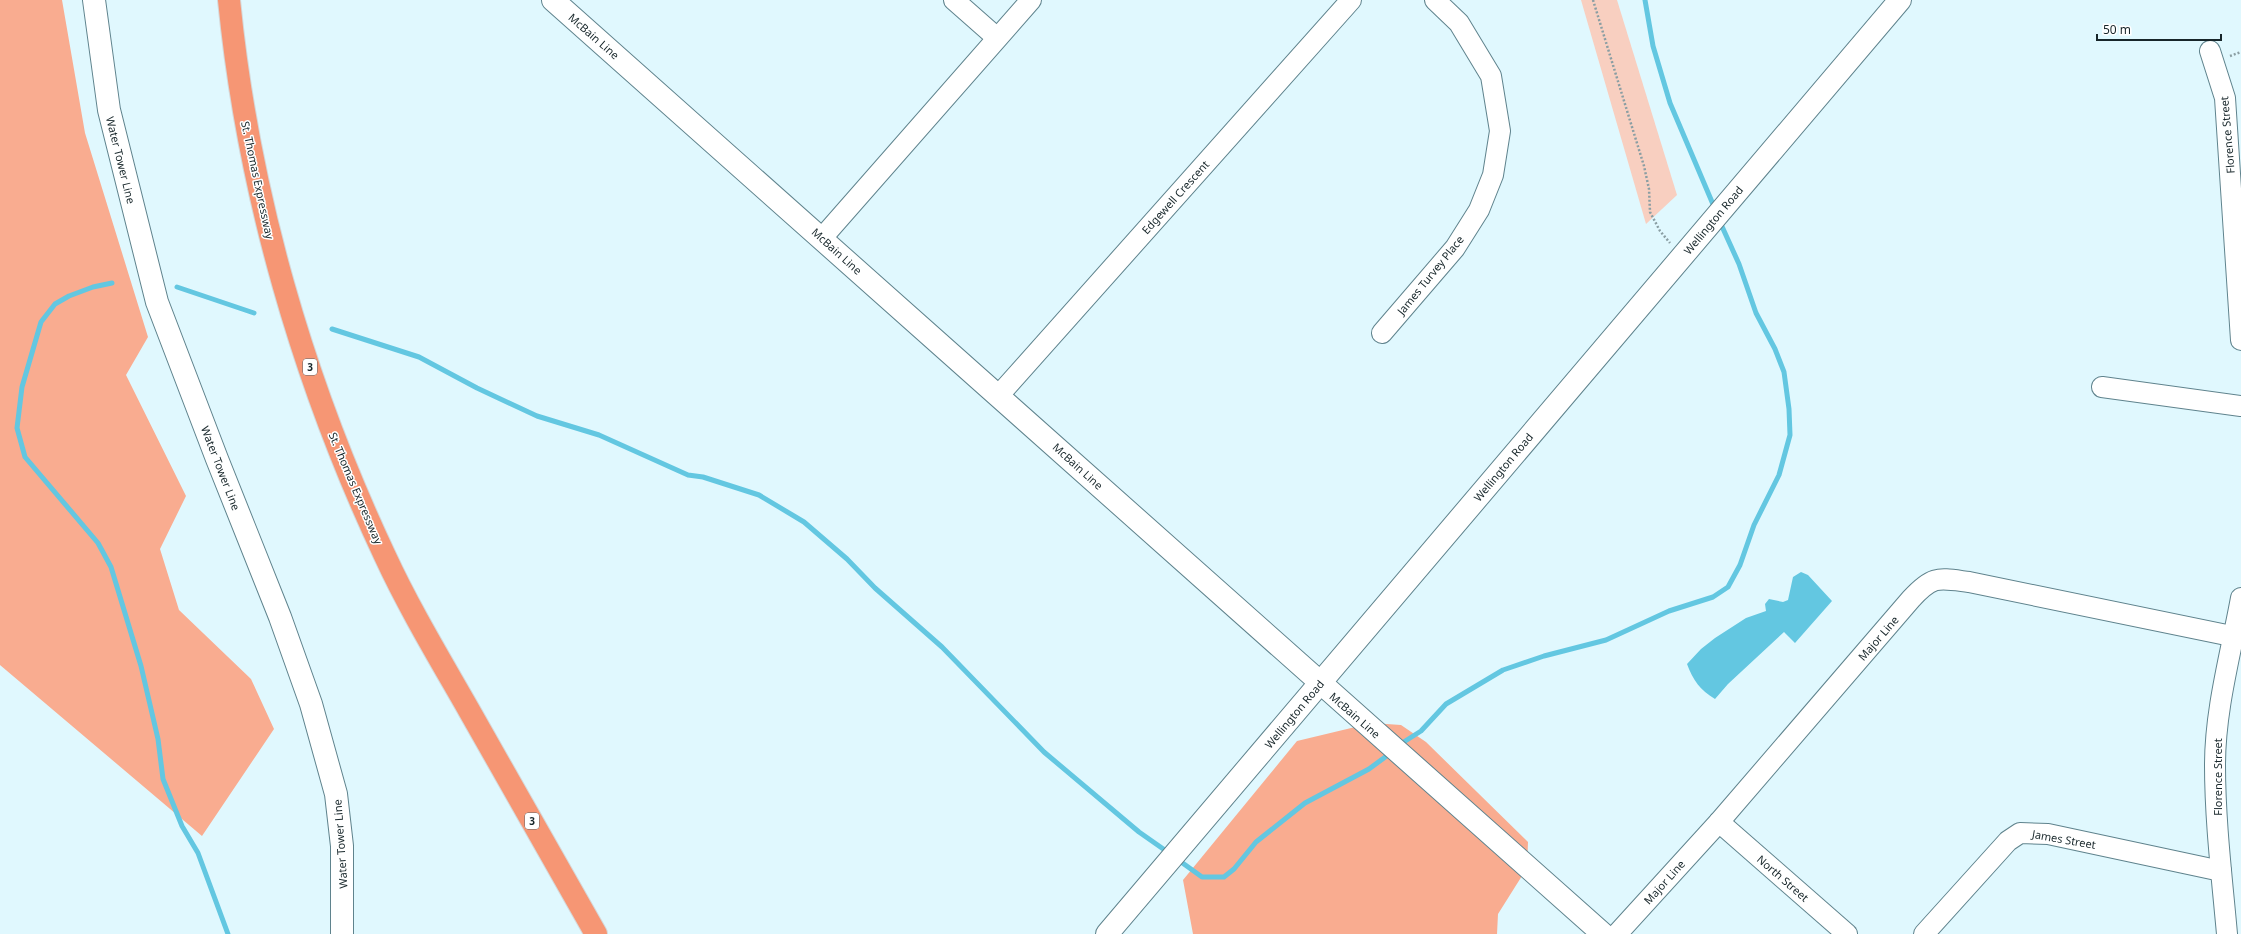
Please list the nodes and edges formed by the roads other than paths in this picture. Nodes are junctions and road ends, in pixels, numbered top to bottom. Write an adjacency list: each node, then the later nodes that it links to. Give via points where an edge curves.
1 (94, 0): 23 (street, Water Tower Line, via 108,110 157,302 280,617 311,704 336,794 342,846)
2 (229, 0): 20 (highway, St. Thomas Expressway / 3, via 248,136 272,246 301,343 336,439 385,556 420,625)
3 (553, 0): 11 (street, McBain Line)
4 (954, 0): 9 (street)
5 (1031, 0): 9 (street)
6 (1351, 0): 15 (street, Edgewell Crescent)
7 (1434, 0): 12 (street, James Turvey Place, via 1459,23 1491,76 1500,132 1493,174 1479,210 1455,248)
8 (1900, 0): 19 (street, Wellington Road)
9 (996, 37): 11 (street)
10 (2210, 51): 13 (street, Florence Street, via 2225,98)
11 (822, 238): 15 (street, McBain Line)
12 (1382, 333)
13 (2241, 340)
14 (2102, 387): 16 (street)
15 (999, 395): 19 (street, McBain Line)
16 (2241, 406)
17 (2241, 598): 18 (street, Florence Street)
18 (2237, 637): 21 (street, Major Line, via 1968,582 1943,579 1930,581 1911,599); 22 (street, Florence Street, via 2219,711 2215,764)
19 (1319, 684): 26 (street, Wellington Road); 27 (street, McBain Line)
20 (468, 708): 24 (highway); 25 (highway, St. Thomas Expressway / 3)
21 (1719, 822): 28 (street, Major Line); 29 (street, North Street)
22 (2221, 871): 30 (street, James Street, via 2048,834 2020,833 1998,850); 31 (street, Florence Street)
23 (342, 934)
24 (581, 934)
25 (596, 934)
26 (1107, 934)
27 (1603, 934)
28 (1617, 934)
29 (1847, 934)
30 (1924, 934)
31 (2227, 934)

